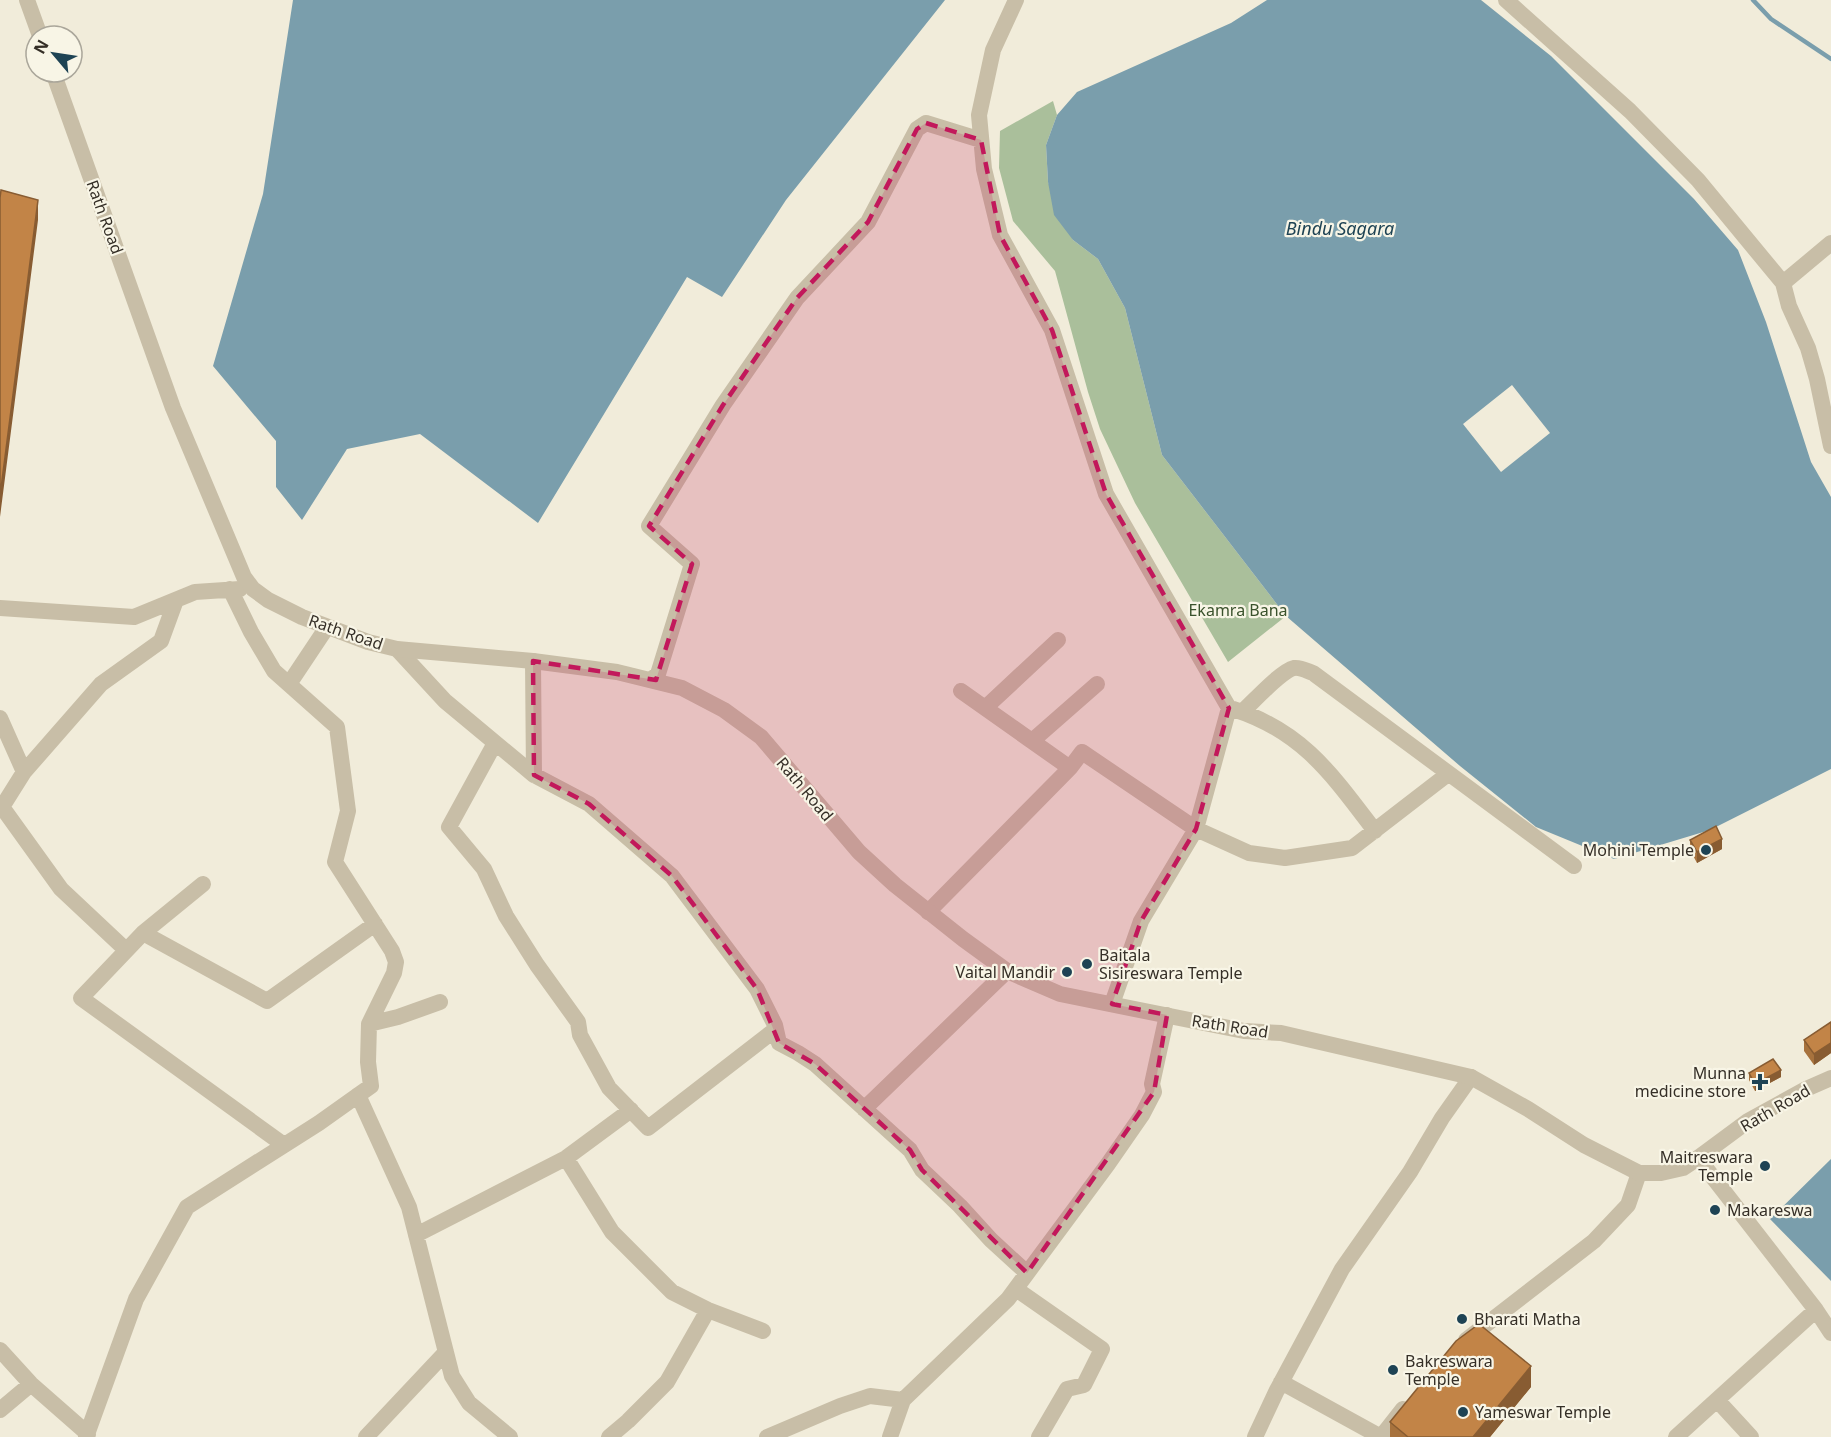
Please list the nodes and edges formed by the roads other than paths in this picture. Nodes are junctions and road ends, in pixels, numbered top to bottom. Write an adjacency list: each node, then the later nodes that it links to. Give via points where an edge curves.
1 (27, 0): 4 (street)
2 (1016, 0): 6 (street, via 993,50 979,115)
3 (1506, 0): 8 (street, via 1630,111 1698,180)
4 (36, 24)
5 (57, 84): 11 (street, Rath Road, via 173,408 244,577)
6 (981, 140): 18 (street, via 926,123 916,129 868,222 797,298 717,415 649,526 692,564 658,674); 23 (street, via 1000,235 1052,330 1106,494)
7 (1831, 243): 8 (street)
8 (1783, 283): 9 (street, via 1808,348)
9 (1831, 446)
10 (230, 589): 11 (street); 12 (street, via 195,592); 19 (street, via 274,671)
11 (253, 589): 14 (street, Rath Road)
12 (176, 600): 13 (street, via 134,617); 28 (street, via 161,641 101,684)
13 (0, 608)
14 (327, 627): 16 (street, Rath Road); 19 (street)
15 (1058, 640): 22 (street)
16 (397, 649): 17 (street, Rath Road); 26 (street, via 445,701)
17 (533, 661): 18 (street, Rath Road); 30 (street)
18 (652, 679): 36 (street, Rath Road, via 682,688 724,710 761,737 859,852)
19 (289, 684): 37 (street, via 337,727 348,811 335,862)
20 (1097, 684): 25 (street)
21 (961, 691): 22 (street)
22 (985, 708): 25 (street)
23 (1235, 710): 29 (street, via 1282,675 1301,668); 32 (street); 33 (street, via 1283,732 1308,749)
24 (0, 718): 28 (street)
25 (1032, 741): 27 (street)
26 (495, 743): 30 (street); 50 (street, via 449,827 484,869 506,916 578,1022 580,1035 609,1088)
27 (1070, 768): 32 (street, via 1082,752); 36 (street)
28 (24, 772): 31 (street)
29 (1448, 774): 33 (street); 34 (street)
30 (534, 775): 45 (street, via 589,804 672,876 757,989)
31 (1, 808): 39 (street, via 61,889)
32 (1196, 829): 33 (street, via 1249,853 1285,858 1352,848); 42 (street, via 1141,921)
33 (1375, 831)
34 (1574, 866)
35 (203, 884): 38 (street)
36 (928, 912): 40 (street, Rath Road)
37 (375, 924): 38 (street, via 267,1001); 44 (street, via 396,962)
38 (143, 933): 39 (street)
39 (126, 950): 51 (street, via 81,998)
40 (1007, 971): 42 (street, Rath Road, via 1060,993); 49 (street)
41 (440, 1002): 44 (street)
42 (1112, 1004): 43 (street, Rath Road)
43 (1167, 1015): 46 (street, Rath Road, via 1244,1031 1281,1033); 56 (street, via 1152,1084 1154,1092 1142,1115)
44 (369, 1024): 48 (street, via 371,1086)
45 (776, 1029): 49 (street, via 779,1043 815,1064); 50 (street, via 648,1128)
46 (1471, 1077): 54 (street, Rath Road); 65 (street, via 1342,1269)
47 (1831, 1078): 53 (street, Rath Road, via 1748,1121)
48 (358, 1095): 51 (street); 55 (street, via 409,1207)
49 (864, 1109): 56 (street, via 910,1150 922,1170)
50 (631, 1110): 52 (street)
51 (284, 1145): 71 (street, via 187,1207 136,1299)
52 (566, 1158): 55 (street); 58 (street, via 612,1232 672,1292)
53 (1698, 1158): 54 (street, Rath Road, via 1683,1168); 59 (street)
54 (1639, 1173): 63 (street, via 1628,1205 1594,1241)
55 (416, 1235): 64 (street)
56 (1027, 1273): 57 (street)
57 (1016, 1289): 68 (street); 77 (street, via 1102,1349 1084,1385 1067,1389)
58 (708, 1310): 60 (street); 74 (street, via 667,1382)
59 (1816, 1310): 61 (street); 69 (street)
60 (763, 1331)
61 (1831, 1333)
62 (0, 1350): 66 (street)
63 (1453, 1351)
64 (446, 1352): 72 (street); 73 (street, via 452,1376 469,1403)
65 (1281, 1382): 78 (street); 79 (street)
66 (31, 1384): 70 (street); 71 (street)
67 (1416, 1393): 79 (street)
68 (903, 1400): 75 (street, via 870,1396); 76 (street)
69 (1717, 1400): 80 (street); 81 (street)
70 (0, 1410)
71 (87, 1436)
72 (366, 1437)
73 (510, 1437)
74 (609, 1437)
75 (767, 1437)
76 (890, 1437)
77 (1039, 1437)
78 (1256, 1437)
79 (1381, 1437)
80 (1676, 1437)
81 (1751, 1437)

